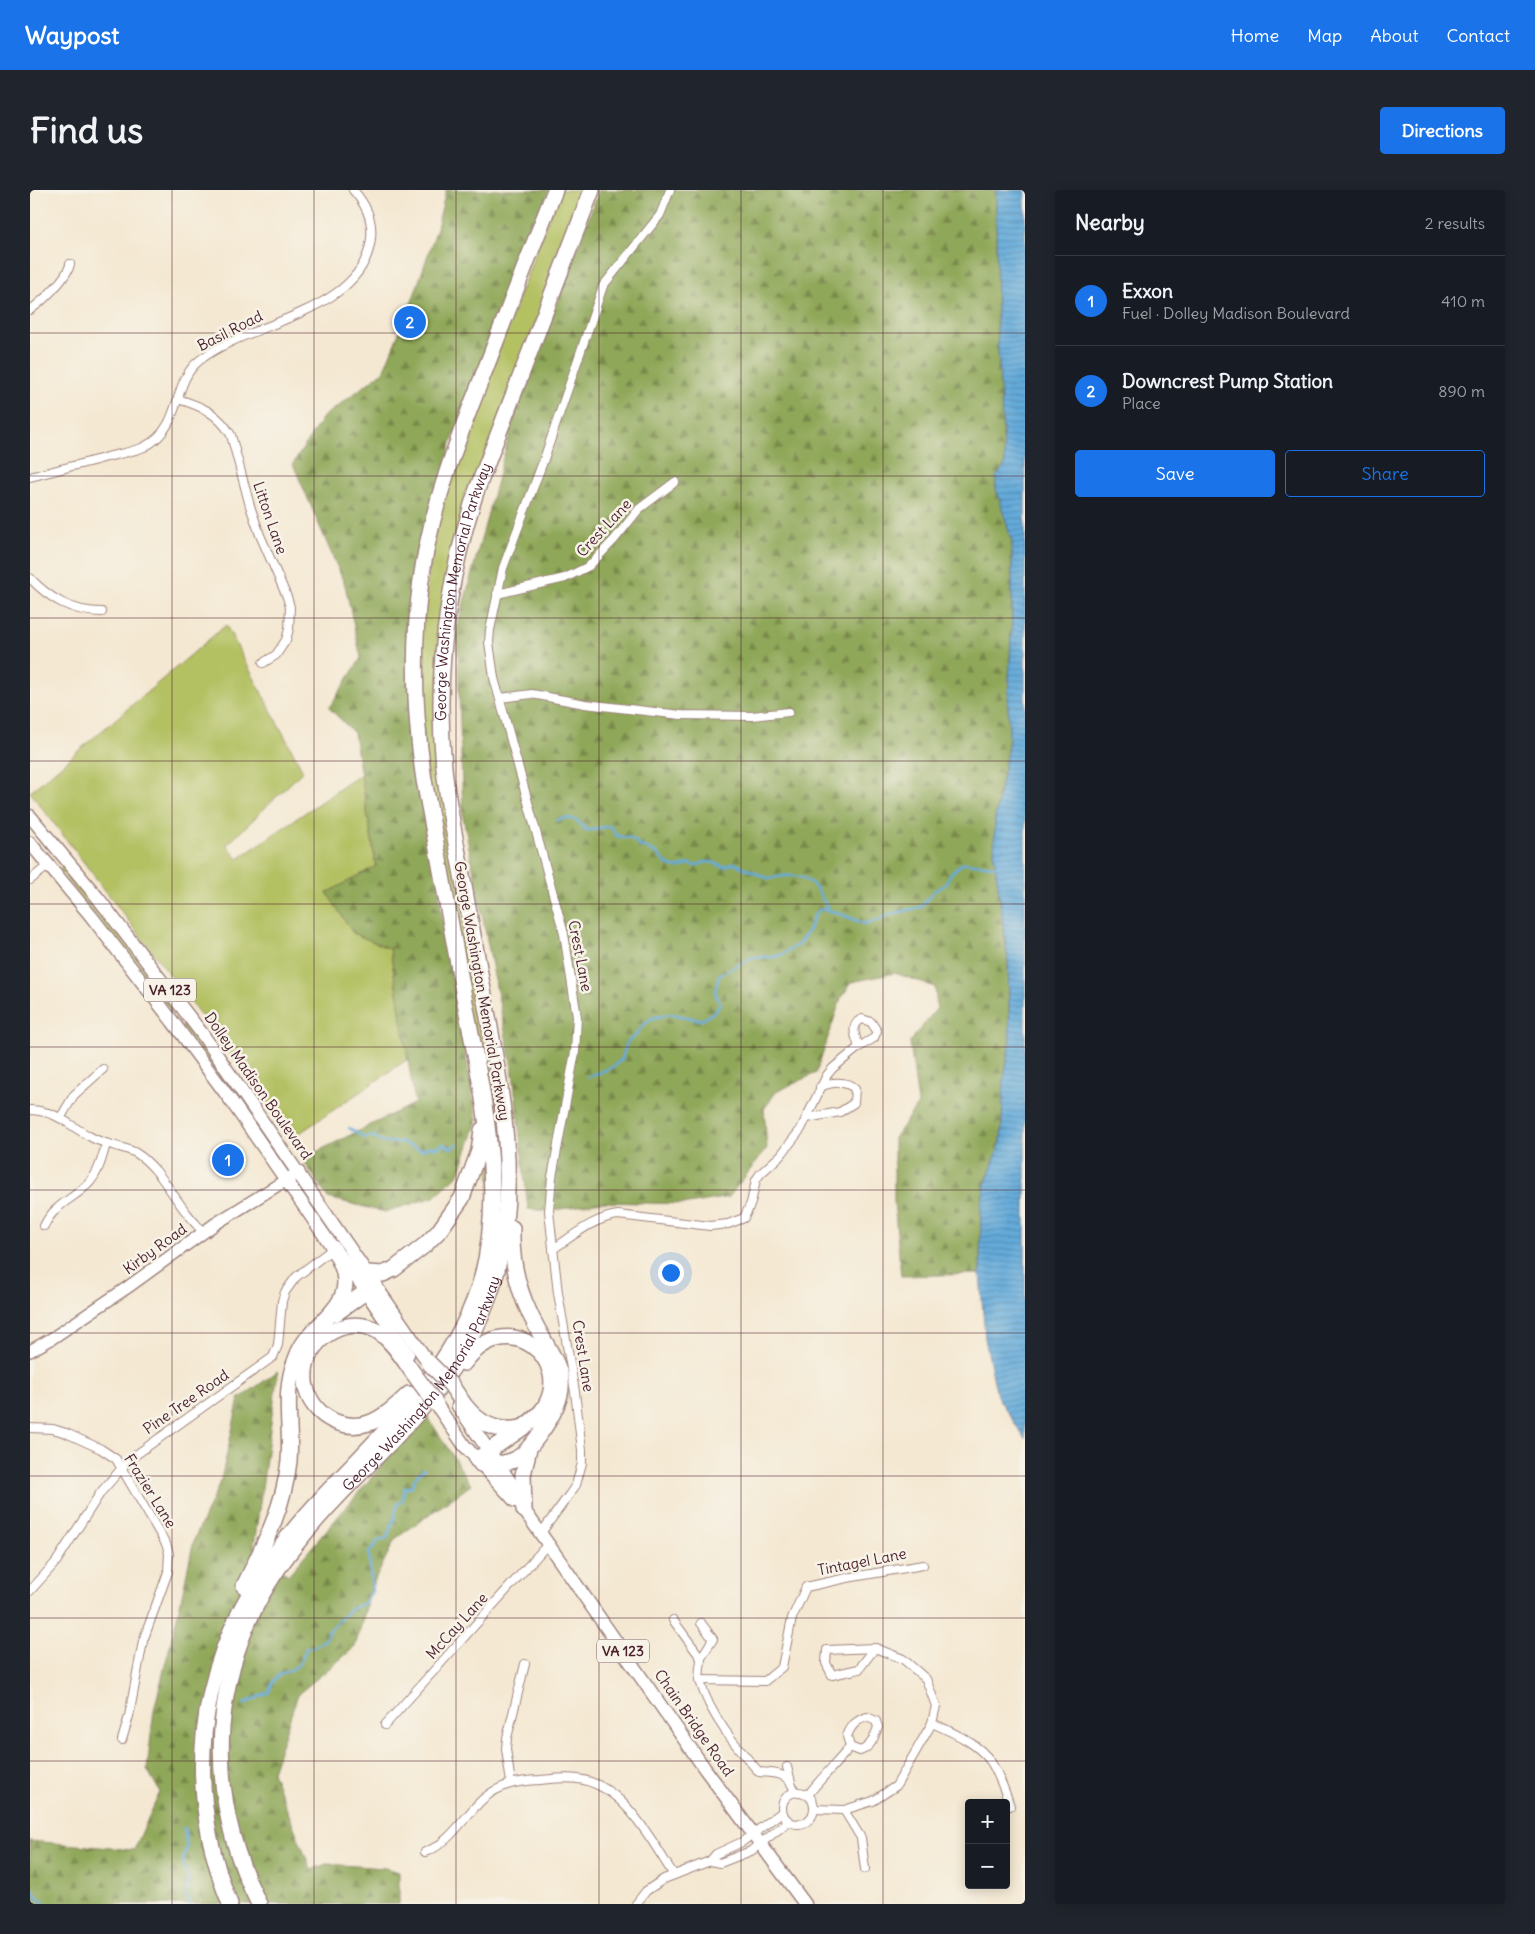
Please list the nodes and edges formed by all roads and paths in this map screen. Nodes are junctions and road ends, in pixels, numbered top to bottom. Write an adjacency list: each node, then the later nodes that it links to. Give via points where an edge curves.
1 (554, 190): 26 (highway, George Washington Memorial Parkway, via 440,494 421,579 416,628 415,689 422,764)
2 (592, 190): 32 (highway, George Washington Memorial Parkway, via 476,492 451,586 444,641 441,719 446,779 498,1074)
3 (670, 190): 11 (street, via 660,215 602,286 544,459 503,568)
4 (356, 191): 7 (street, Basil Road, via 368,214 372,235 367,258 354,279 336,294 200,360 186,377)
5 (70, 264): 6 (street, via 66,274)
6 (30, 310)
7 (178, 399): 8 (street, Basil Road, via 167,426 144,446); 13 (street, Litton Lane, via 211,412 225,425 260,535 287,597 291,618 286,640 276,655)
8 (30, 477)
9 (675, 482): 11 (street, Crest Lane, via 639,509 589,566 566,578)
10 (30, 578): 12 (street, via 47,595 65,606 84,612)
11 (497, 594): 14 (street, Crest Lane, via 489,642)
12 (102, 612)
13 (263, 663)
14 (500, 698): 15 (street, via 532,694 585,704 681,715 752,716); 37 (street, Crest Lane, via 564,934 576,1002 575,1052 550,1191)
15 (789, 712)
16 (30, 816): 18 (main road, Dolley Madison Boulevard / VA 123)
17 (30, 843): 19 (main road, Dolley Madison Boulevard / VA 123)
18 (62, 854): 19 (main road); 21 (main road, Dolley Madison Boulevard / VA 123)
19 (49, 865): 20 (street); 22 (main road, Dolley Madison Boulevard / VA 123)
20 (30, 880)
21 (186, 1012): 22 (main road); 31 (main road, Dolley Madison Boulevard / VA 123)
22 (173, 1022): 33 (main road, Dolley Madison Boulevard / VA 123)
23 (860, 1048): 25 (street, via 833,1068)
24 (103, 1069): 28 (street, via 74,1095)
25 (820, 1087): 29 (street); 29 (street, via 846,1083 855,1090 854,1102 840,1112)
26 (482, 1090): 38 (highway, via 479,1150 456,1207 425,1245); 41 (highway, George Washington Memorial Parkway, via 491,1177 488,1248 474,1302 456,1339)
27 (30, 1110): 28 (street)
28 (61, 1117): 30 (street)
29 (807, 1118): 37 (street, via 781,1155 760,1174 753,1188 748,1213 738,1221 710,1226 608,1216)
30 (106, 1144): 34 (street, via 90,1182 53,1211); 35 (street, via 134,1152 151,1165)
31 (299, 1172): 33 (main road, Kirby Road); 36 (main road, Dolley Madison Boulevard / VA 123)
32 (508, 1176): 44 (highway, George Washington Memorial Parkway, via 502,1244 484,1310 452,1369); 47 (highway, via 518,1280 530,1313 554,1357 561,1380 556,1409)
33 (286, 1180): 35 (main road, Kirby Road); 36 (main road, Dolley Madison Boulevard / VA 123)
34 (44, 1226)
35 (203, 1232): 40 (main road, Kirby Road, via 121,1292)
36 (339, 1244): 38 (main road, Dolley Madison Boulevard / VA 123); 38 (main road, Dolley Madison Boulevard / VA 123); 39 (highway, via 344,1291 336,1308); 50 (street, Pine Tree Road, via 296,1277 285,1292 278,1344 273,1357 142,1449)
37 (553, 1249): 52 (street, Crest Lane, via 575,1392 582,1462 580,1474)
38 (370, 1284): 39 (highway); 41 (main road, Dolley Madison Boulevard / VA 123)
39 (323, 1322): 61 (highway, via 304,1344 293,1366 289,1386 289,1460 283,1496 272,1529 228,1623)
40 (30, 1352)
41 (424, 1363): 41 (highway, via 383,1415 357,1426 340,1424 321,1414 308,1396 304,1379 306,1362 316,1343 332,1331 349,1326 363,1326 378,1332 395,1348); 42 (highway, bridge, via 451,1386); 43 (highway, bridge); 61 (highway, George Washington Memorial Parkway, via 410,1405 324,1496 268,1563 233,1626)
42 (457, 1399): 46 (highway, via 485,1424 504,1430); 48 (main road, Chain Bridge Road / VA 123)
43 (440, 1410): 48 (main road, Chain Bridge Road / VA 123)
44 (413, 1420): 46 (highway, via 479,1346 493,1339 510,1338 525,1342 538,1351 548,1366 551,1380 543,1409); 82 (highway, George Washington Memorial Parkway, via 289,1553 259,1600 238,1649 223,1716 222,1776 232,1837)
45 (30, 1428): 50 (street, Frazier Lane, via 52,1429 82,1439 116,1459)
46 (521, 1428): 48 (highway)
47 (529, 1448): 49 (highway, via 513,1461); 51 (highway, via 523,1475)
48 (482, 1458): 49 (highway); 51 (main road, Chain Bridge Road / VA 123)
49 (498, 1464): 51 (main road, Chain Bridge Road / VA 123)
50 (121, 1468): 54 (street, Pine Tree Road, via 97,1498 56,1562); 64 (street, Frazier Lane, via 163,1536 169,1553 168,1572 141,1649)
51 (524, 1510): 52 (main road, Chain Bridge Road / VA 123)
52 (544, 1539): 63 (street, McCay Lane); 76 (main road, Chain Bridge Road / VA 123)
53 (923, 1565): 60 (street, Tintagel Lane, via 806,1587 792,1618 782,1667 765,1681)
54 (30, 1591)
55 (673, 1620): 58 (street)
56 (701, 1623): 58 (street, via 713,1638)
57 (875, 1648): 57 (street, via 827,1650 826,1663 832,1675 859,1669); 62 (street, via 903,1659 926,1678 936,1706)
58 (701, 1658): 60 (street)
59 (525, 1664): 68 (street, via 507,1738)
60 (699, 1680): 67 (street, via 714,1713 759,1772 784,1775)
61 (210, 1692): 81 (highway, George Washington Memorial Parkway, via 203,1741 204,1802 212,1850)
62 (932, 1723): 71 (street, via 983,1753 991,1762); 73 (street, via 896,1786 873,1801)
63 (385, 1725)
64 (122, 1740)
65 (850, 1747): 65 (street, via 860,1751 867,1748 878,1728 876,1721 867,1716 851,1727 847,1736); 70 (street)
66 (787, 1767): 67 (street)
67 (791, 1782): 69 (street)
68 (511, 1783): 77 (street, via 483,1799 446,1840); 80 (street, via 567,1778 601,1786 620,1799)
69 (795, 1792): 70 (street); 74 (street, via 786,1797)
70 (808, 1795): 72 (street)
71 (1007, 1799)
72 (814, 1809): 73 (street); 75 (street, via 806,1823)
73 (844, 1810): 79 (street, via 861,1838)
74 (782, 1812): 75 (street); 76 (street)
75 (788, 1821): 76 (street)
76 (757, 1840): 78 (street, via 742,1842 716,1854); 78 (street, via 750,1850 720,1862); 84 (main road, Chain Bridge Road / VA 123)
77 (425, 1852)
78 (710, 1861): 80 (street)
79 (865, 1870)
80 (674, 1875): 83 (street, via 654,1884)
81 (230, 1904)
82 (259, 1904)
83 (636, 1904)
84 (804, 1904)

